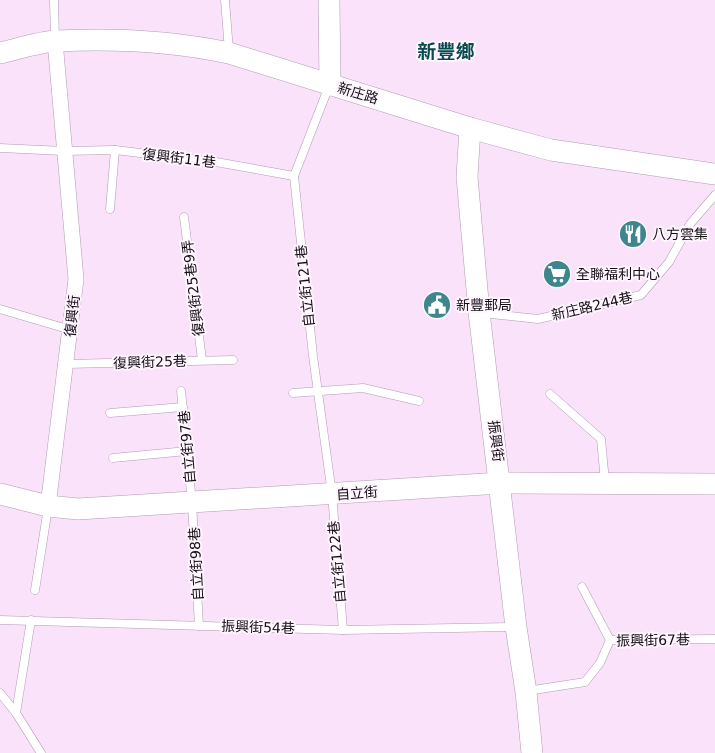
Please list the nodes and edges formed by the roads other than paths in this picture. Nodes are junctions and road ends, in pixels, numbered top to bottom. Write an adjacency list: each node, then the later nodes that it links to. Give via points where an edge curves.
1 (54, 0): 4 (lane)
2 (225, 0): 6 (lane)
3 (329, 0): 7 (street)
4 (55, 41): 5 (street, 新庄路); 6 (street, 新庄路, via 155,42); 11 (street, 復興街)
5 (0, 53)
6 (229, 53): 7 (street, 新庄路)
7 (330, 84): 8 (street, 新庄路); 13 (lane, 自立街121巷)
8 (470, 128): 12 (street, 新庄路, via 551,150); 18 (street, 振興街, via 467,177)
9 (0, 148): 11 (lane, 復興街11巷)
10 (115, 150): 11 (lane, 復興街11巷); 13 (lane, 復興街11巷, via 216,162); 15 (lane)
11 (64, 151): 19 (street, 復興街, via 76,279)
12 (715, 174)
13 (294, 176): 23 (lane, 自立街121巷)
14 (715, 195): 18 (lane, 新庄路244巷, via 690,224 669,262 641,295 538,319)
15 (110, 208)
16 (184, 217): 20 (lane, 復興街25巷9弄)
17 (0, 309): 19 (lane)
18 (479, 312): 32 (street, 振興街)
19 (71, 330): 22 (street, 復興街)
20 (202, 360): 21 (lane, 復興街25巷); 22 (lane, 復興街25巷)
21 (233, 360)
22 (67, 364): 38 (street, 復興街)
23 (318, 390): 25 (lane); 27 (lane, via 363,388); 36 (lane, 自立街121巷)
24 (182, 391): 28 (lane, 自立街97巷)
25 (293, 394)
26 (550, 394): 33 (lane, via 601,439)
27 (418, 401)
28 (183, 407): 29 (lane); 30 (lane, 自立街97巷)
29 (110, 413)
30 (187, 451): 31 (lane); 37 (lane, 自立街97巷)
31 (113, 458)
32 (501, 483): 33 (street, 自立街); 36 (street, 自立街); 44 (street, 振興街)
33 (605, 484): 34 (street, 自立街)
34 (715, 484)
35 (0, 494): 38 (street, 自立街)
36 (332, 494): 37 (street, 自立街); 45 (lane, 自立街122巷)
37 (192, 503): 38 (street, 自立街, via 78,509); 43 (lane, 自立街98巷)
38 (48, 506): 40 (lane, 復興街)
39 (582, 587): 47 (lane)
40 (35, 590)
41 (0, 620): 42 (lane, 振興街54巷)
42 (31, 620): 43 (lane, 振興街54巷); 50 (lane)
43 (199, 626): 45 (lane, 振興街54巷)
44 (516, 626): 45 (lane, 振興街54巷); 48 (street, 振興街)
45 (342, 630)
46 (715, 639): 47 (lane, 振興街67巷)
47 (610, 640): 48 (lane, 振興街67巷, via 600,663 585,682)
48 (526, 692): 52 (street, 振興街)
49 (0, 693): 50 (lane)
50 (16, 713): 51 (lane)
51 (41, 753)
52 (532, 753)

